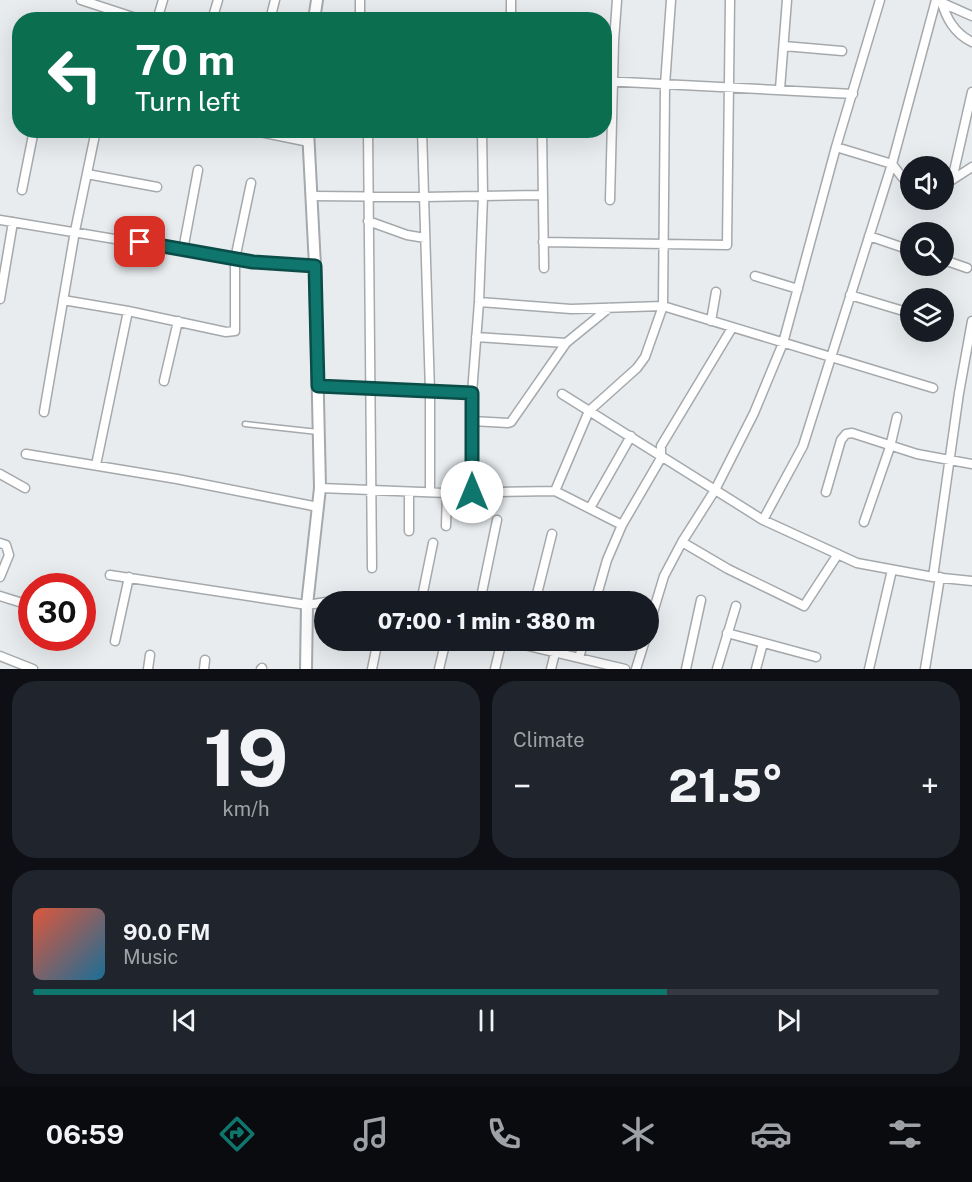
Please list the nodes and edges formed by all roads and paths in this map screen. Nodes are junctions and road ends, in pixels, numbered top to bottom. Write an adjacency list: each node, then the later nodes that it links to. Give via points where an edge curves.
1 (81, 0): 8 (street)
2 (617, 0): 11 (street)
3 (671, 0): 17 (street)
4 (730, 0): 18 (street)
5 (787, 0): 13 (street)
6 (880, 0): 21 (street)
7 (938, 0): 10 (street); 12 (street, via 951,25); 31 (street)
8 (105, 3): 9 (street)
9 (125, 12)
10 (972, 16)
11 (612, 26)
12 (972, 42)
13 (783, 46): 14 (street); 19 (street)
14 (842, 51)
15 (612, 65): 16 (street)
16 (614, 81): 17 (street); 45 (street)
17 (665, 85): 18 (street); 53 (street)
18 (729, 87): 19 (street); 53 (street, via 727,245)
19 (780, 89): 21 (street)
20 (972, 92): 30 (street)
21 (853, 94): 29 (street)
22 (32, 138): 39 (street)
23 (94, 138): 34 (street)
24 (308, 138): 41 (street)
25 (368, 138): 43 (street)
26 (422, 138): 44 (street)
27 (482, 138): 42 (street)
28 (542, 138): 40 (street)
29 (837, 147): 31 (street); 62 (street)
30 (954, 160)
31 (892, 164): 35 (street); 50 (street)
32 (972, 167): 36 (street)
33 (198, 170): 55 (street)
34 (87, 174): 38 (street); 49 (street)
35 (900, 174)
36 (954, 178)
37 (252, 183): 56 (street)
38 (157, 187)
39 (22, 190)
40 (542, 195): 42 (street); 52 (street)
41 (312, 196): 43 (street); 58 (street)
42 (483, 196): 44 (street); 67 (street)
43 (368, 197): 44 (street); 47 (street)
44 (423, 197): 51 (street)
45 (610, 200)
46 (0, 220): 48 (street)
47 (368, 221): 51 (street); 83 (street)
48 (14, 222): 49 (street); 65 (street)
49 (75, 231): 55 (street); 66 (street)
50 (869, 236): 54 (street); 64 (street)
51 (425, 238): 84 (street)
52 (543, 242): 53 (street); 59 (street)
53 (664, 243): 68 (street)
54 (900, 247)
55 (183, 250): 56 (street)
56 (235, 259): 58 (street); 72 (street, via 235,331)
57 (954, 263): 60 (street)
58 (315, 266): 81 (street)
59 (544, 268)
60 (967, 268)
61 (755, 276): 62 (street)
62 (798, 289): 78 (street)
63 (716, 292): 73 (street)
64 (850, 295): 70 (street); 79 (street)
65 (0, 299)
66 (63, 300): 71 (street); 88 (street)
67 (478, 302): 69 (street); 76 (street)
68 (663, 306): 69 (street); 73 (street); 87 (street, via 645,357)
69 (609, 308): 77 (street)
70 (900, 310)
71 (128, 311): 72 (street); 99 (street)
72 (178, 321): 80 (street)
73 (711, 321): 75 (street)
74 (972, 321): 97 (street)
75 (732, 328): 78 (street); 96 (street, via 661,446)
76 (476, 338): 77 (street); 85 (street)
77 (566, 342): 90 (street, via 511,422)
78 (783, 343): 79 (street); 103 (street)
79 (830, 358): 82 (street); 114 (street, via 803,446)
80 (165, 381)
81 (318, 386): 83 (street); 92 (street)
82 (933, 388)
83 (371, 389): 84 (street); 104 (street)
84 (430, 392): 85 (street); 107 (street)
85 (472, 393): 90 (street)
86 (562, 393): 87 (street)
87 (589, 411): 93 (street); 105 (street)
88 (44, 412)
89 (897, 417): 94 (street)
90 (472, 421): 108 (street)
91 (245, 424): 92 (lane)
92 (319, 432): 102 (street)
93 (631, 436): 96 (street); 112 (street)
94 (890, 447): 97 (street); 109 (street, via 846,434); 115 (street)
95 (26, 454): 99 (street)
96 (661, 458): 103 (street); 116 (street)
97 (949, 461): 98 (street); 129 (street)
98 (972, 464)
99 (96, 465): 111 (street)
100 (0, 474): 101 (street)
101 (25, 488)
102 (320, 488): 104 (street); 111 (street)
103 (716, 490): 114 (street); 120 (street)
104 (372, 491): 106 (street); 124 (street)
105 (555, 491): 108 (street); 112 (street)
106 (409, 492): 107 (street); 118 (street)
107 (430, 492): 110 (street)
108 (472, 492): 110 (street)
109 (826, 492)
110 (447, 493): 117 (street)
111 (318, 507): 140 (street)
112 (590, 508): 116 (street)
113 (497, 520): 132 (street)
114 (763, 520): 123 (street)
115 (864, 522)
116 (622, 525): 134 (street)
117 (446, 526)
118 (410, 531)
119 (552, 534): 133 (street)
120 (682, 542): 123 (street, via 804,606); 135 (street)
121 (0, 543): 127 (street, via 6,545 9,555)
122 (434, 543): 131 (street)
123 (838, 554): 125 (street, via 857,563)
124 (372, 568)
125 (892, 570): 129 (street); 169 (street)
126 (110, 575): 128 (street)
127 (0, 577)
128 (129, 577): 140 (street); 143 (street)
129 (937, 577): 130 (street); 170 (street)
130 (972, 581)
131 (423, 591)
132 (482, 591)
133 (538, 591)
134 (598, 591)
135 (659, 593)
136 (0, 596): 138 (street)
137 (701, 600): 166 (street)
138 (18, 602)
139 (314, 604): 140 (street)
140 (307, 605): 159 (street)
141 (736, 606): 142 (street)
142 (727, 633): 144 (street); 167 (street)
143 (115, 641)
144 (763, 643): 154 (street); 168 (street)
145 (376, 651): 160 (street)
146 (443, 651): 161 (street)
147 (499, 651): 162 (street)
148 (549, 651): 151 (street)
149 (581, 651): 155 (street)
150 (642, 651): 165 (street)
151 (555, 653): 155 (street); 163 (street)
152 (150, 655): 158 (street)
153 (0, 656): 157 (street)
154 (816, 657)
155 (579, 658): 156 (street)
156 (610, 667): 164 (street)
157 (33, 669)
158 (148, 669)
159 (306, 669)
160 (372, 669)
161 (439, 669)
162 (495, 669)
163 (551, 669)
164 (625, 669)
165 (636, 669)
166 (686, 669)
167 (717, 669)
168 (756, 669)
169 (868, 669)
170 (925, 669)

